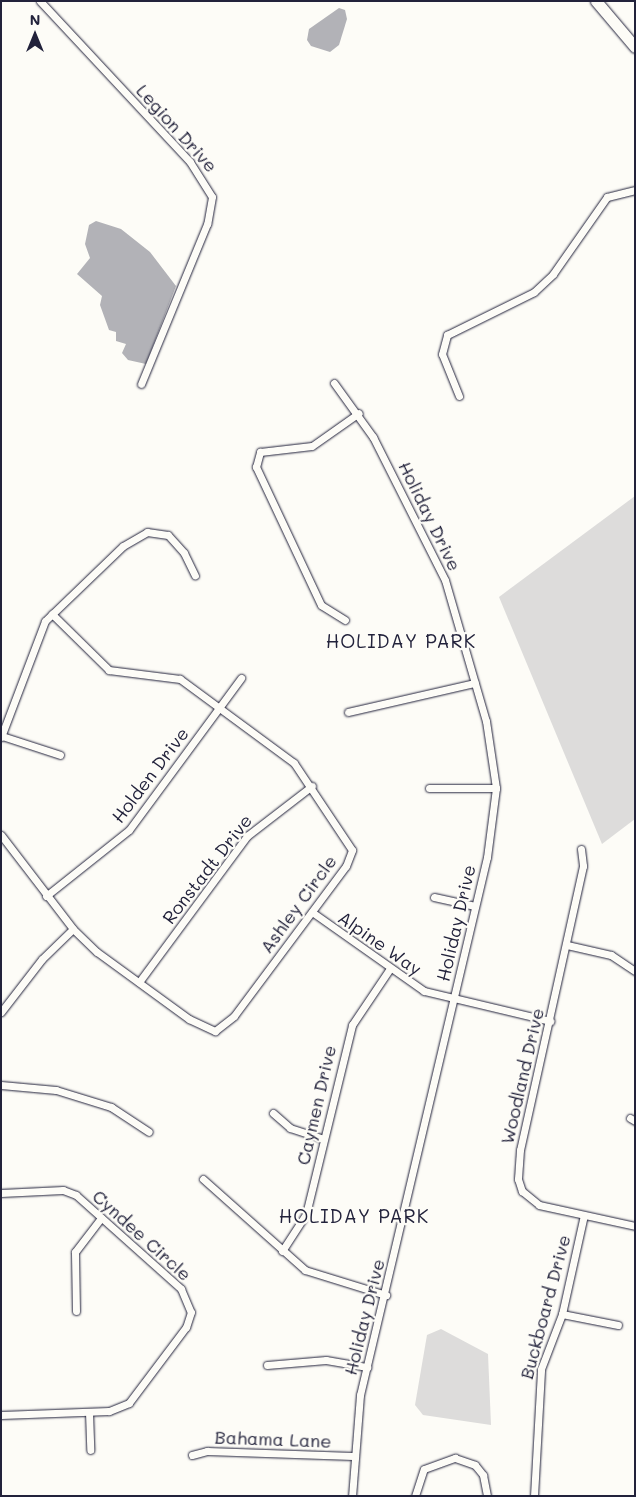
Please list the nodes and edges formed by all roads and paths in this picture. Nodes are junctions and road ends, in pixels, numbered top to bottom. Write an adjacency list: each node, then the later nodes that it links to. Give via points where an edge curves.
1 (40, 1): 6 (street, Legion Drive, via 195,168 212,197 207,224)
2 (596, 1): 3 (main road)
3 (635, 47)
4 (635, 190): 7 (street, via 607,197 553,274 534,292 447,335 442,354)
5 (334, 383): 8 (street, Holiday Drive)
6 (141, 384)
7 (459, 396)
8 (359, 413): 11 (street, via 312,446 260,452 256,468 322,605); 13 (street, Holiday Drive, via 445,580)
9 (195, 576): 10 (street, via 177,543 158,531 147,532 123,546)
10 (52, 614): 14 (street, Ashley Circle, via 110,670 122,675 168,675); 16 (street, via 37,636)
11 (345, 620)
12 (241, 678): 14 (street, Holden Drive)
13 (476, 683): 15 (street); 20 (street, Holiday Drive, via 492,746)
14 (221, 707): 18 (street, Ashley Circle, via 294,763); 23 (street, Holden Drive, via 129,830)
15 (348, 712)
16 (1, 737): 17 (street)
17 (60, 756)
18 (312, 786): 26 (street, Ashley Circle, via 352,850); 31 (street, Ronstadt Drive, via 246,836)
19 (429, 788): 20 (street)
20 (496, 788): 25 (street, Holiday Drive, via 493,832)
21 (1, 835): 23 (street, Ashley Circle)
22 (581, 849): 28 (street, Woodland Drive, via 583,866)
23 (46, 896): 27 (street, Ashley Circle)
24 (434, 896): 25 (street)
25 (475, 906): 32 (street, Holiday Drive)
26 (312, 912): 29 (street, Alpine Way); 31 (street, Ashley Circle, via 234,1016 215,1031 199,1026)
27 (73, 929): 31 (street, Ashley Circle); 33 (street, via 42,959)
28 (567, 945): 30 (street, via 611,956); 34 (street, Woodland Drive)
29 (389, 970): 32 (street, Alpine Way, via 424,991); 38 (street, Caymen Drive, via 352,1025)
30 (635, 971)
31 (139, 982)
32 (454, 1000): 34 (street, Alpine Way); 45 (street, Holiday Drive)
33 (1, 1012)
34 (550, 1021): 41 (street, Woodland Drive, via 520,1150 518,1180 522,1191 540,1205)
35 (1, 1086): 37 (street, via 34,1086 111,1107)
36 (273, 1113): 38 (street, via 290,1128)
37 (149, 1132)
38 (323, 1139): 44 (street, Caymen Drive, via 306,1214)
39 (203, 1179): 44 (street)
40 (1, 1192): 42 (street, Cyndee Circle, via 63,1190 76,1196)
41 (584, 1215): 43 (street, Woodland Drive); 47 (street, Buckboard Drive)
42 (101, 1218): 46 (street, via 75,1252); 51 (street, Cyndee Circle, via 180,1289 191,1312 186,1327 137,1396 119,1408)
43 (635, 1226)
44 (282, 1251): 45 (street, via 319,1277)
45 (386, 1295): 50 (street, Holiday Drive)
46 (76, 1311)
47 (562, 1314): 48 (street); 59 (street, Buckboard Drive, via 538,1389)
48 (618, 1324)
49 (267, 1365): 50 (street, via 326,1360)
50 (367, 1367): 55 (street, Holiday Drive, via 355,1418)
51 (89, 1412): 52 (street, Cyndee Circle); 53 (street)
52 (1, 1415)
53 (90, 1450)
54 (192, 1455): 55 (street, Bahama Lane, via 207,1451)
55 (353, 1456): 56 (street, Holiday Drive)
56 (352, 1496)
57 (414, 1496): 58 (street, via 424,1470 455,1458 475,1465 483,1474)
58 (487, 1496)
59 (534, 1496)

